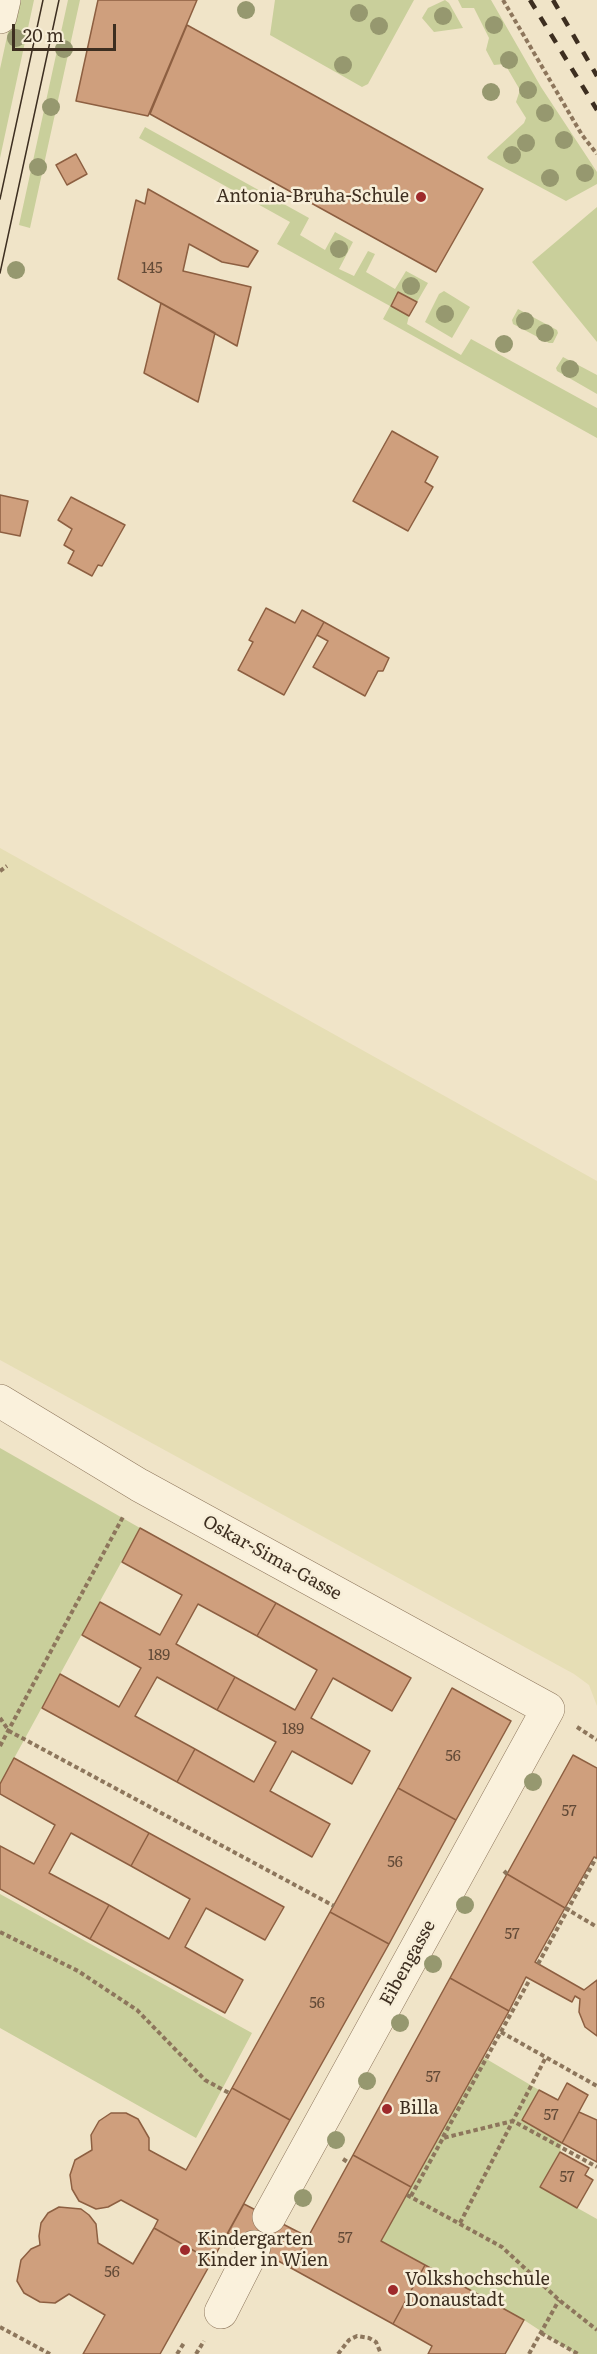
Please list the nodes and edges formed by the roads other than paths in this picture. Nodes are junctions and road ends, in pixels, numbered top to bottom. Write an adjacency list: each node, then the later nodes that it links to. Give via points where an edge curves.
1 (4, 0): 2 (street)
2 (0, 17)
3 (0, 1401): 4 (street, Oskar-Sima-Gasse, via 139,1485)
4 (548, 1709): 5 (street, Eibengasse)
5 (269, 2217)
6 (254, 2247): 7 (street)
7 (220, 2312)

